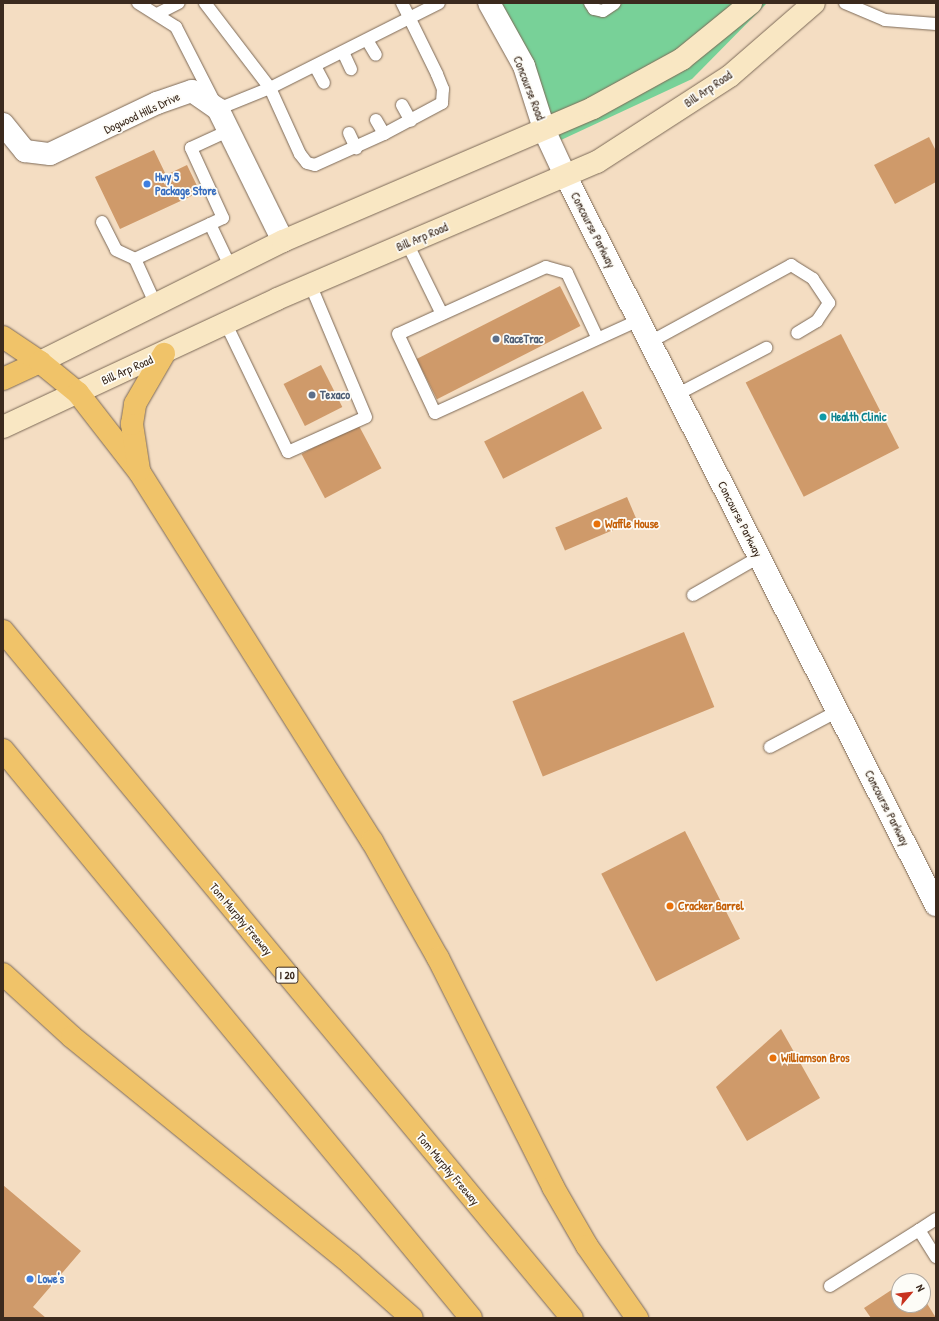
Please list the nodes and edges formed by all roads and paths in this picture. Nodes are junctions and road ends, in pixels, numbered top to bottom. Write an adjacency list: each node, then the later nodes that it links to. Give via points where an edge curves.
1 (138, 3): 12 (lane)
2 (179, 3): 12 (lane)
3 (205, 3): 21 (lane)
4 (402, 3): 13 (lane)
5 (439, 3): 13 (lane)
6 (488, 3): 28 (street, Concourse Road, via 524,66)
7 (590, 3): 8 (lane, via 594,9 603,11)
8 (615, 3)
9 (751, 3): 28 (main road, via 682,59)
10 (814, 3): 32 (main road, Bill Arp Road, via 730,76 597,162)
11 (845, 3): 14 (lane, via 885,20)
12 (159, 13): 23 (lane, via 176,27)
13 (410, 18): 15 (lane); 25 (lane, via 444,95 434,110)
14 (936, 24)
15 (367, 40): 16 (lane); 17 (lane)
16 (343, 52): 18 (lane); 19 (lane)
17 (376, 55)
18 (315, 66): 20 (lane); 21 (lane)
19 (351, 69)
20 (324, 83)
21 (270, 88): 23 (lane); 31 (lane, via 307,163 323,163)
22 (402, 105): 25 (lane)
23 (218, 109): 26 (street, Dogwood Hills Drive, via 192,90 157,103 50,154 25,151); 27 (street, Dogwood Hills Drive)
24 (376, 120): 30 (lane)
25 (411, 121): 30 (lane)
26 (3, 124)
27 (228, 131): 34 (lane, via 191,148 223,218); 35 (street, Dogwood Hills Drive)
28 (545, 132): 32 (street, Concourse Parkway); 35 (main road)
29 (349, 133): 31 (lane)
30 (384, 134): 31 (lane)
31 (356, 148)
32 (565, 175): 36 (main road, Bill Arp Road); 42 (street, Concourse Parkway)
33 (102, 222): 37 (lane, via 116,250)
34 (210, 224): 37 (lane); 38 (lane)
35 (283, 241): 38 (main road)
36 (407, 244): 39 (main road, Bill Arp Road); 41 (lane)
37 (134, 259): 40 (lane)
38 (231, 268): 40 (main road)
39 (310, 284): 43 (main road, Bill Arp Road); 43 (lane, via 366,417 288,452)
40 (156, 305): 50 (main road)
41 (442, 314): 45 (lane, via 546,267 567,273); 45 (lane, via 398,334 435,413)
42 (639, 320): 45 (lane); 47 (street, Concourse Parkway)
43 (226, 324): 49 (main road, Bill Arp Road)
44 (797, 333): 47 (lane, via 817,321 829,303 813,279 791,265)
45 (596, 337)
46 (3, 338): 50 (main road)
47 (650, 342): 53 (street, Concourse Parkway)
48 (766, 348): 53 (lane)
49 (164, 354): 52 (main road, Bill Arp Road); 55 (main road, via 135,404 134,444)
50 (40, 362): 51 (main road); 52 (main road)
51 (3, 379)
52 (78, 393): 54 (main road, Bill Arp Road); 55 (main road)
53 (676, 395): 56 (street, Concourse Parkway)
54 (3, 427)
55 (140, 473): 71 (main road, via 368,834 441,964 550,1180 587,1246)
56 (759, 557): 57 (lane); 59 (street, Concourse Parkway)
57 (693, 595)
58 (3, 631): 70 (main road, Tom Murphy Freeway / I 20)
59 (838, 711): 60 (lane); 62 (street, Concourse Parkway)
60 (770, 747)
61 (3, 750): 69 (main road)
62 (936, 905)
63 (3, 974): 68 (main road, via 72,1037 345,1258)
64 (936, 1219): 65 (lane)
65 (919, 1230): 66 (lane); 67 (lane)
66 (936, 1257)
67 (830, 1286)
68 (412, 1318)
69 (471, 1318)
70 (572, 1318)
71 (637, 1318)

